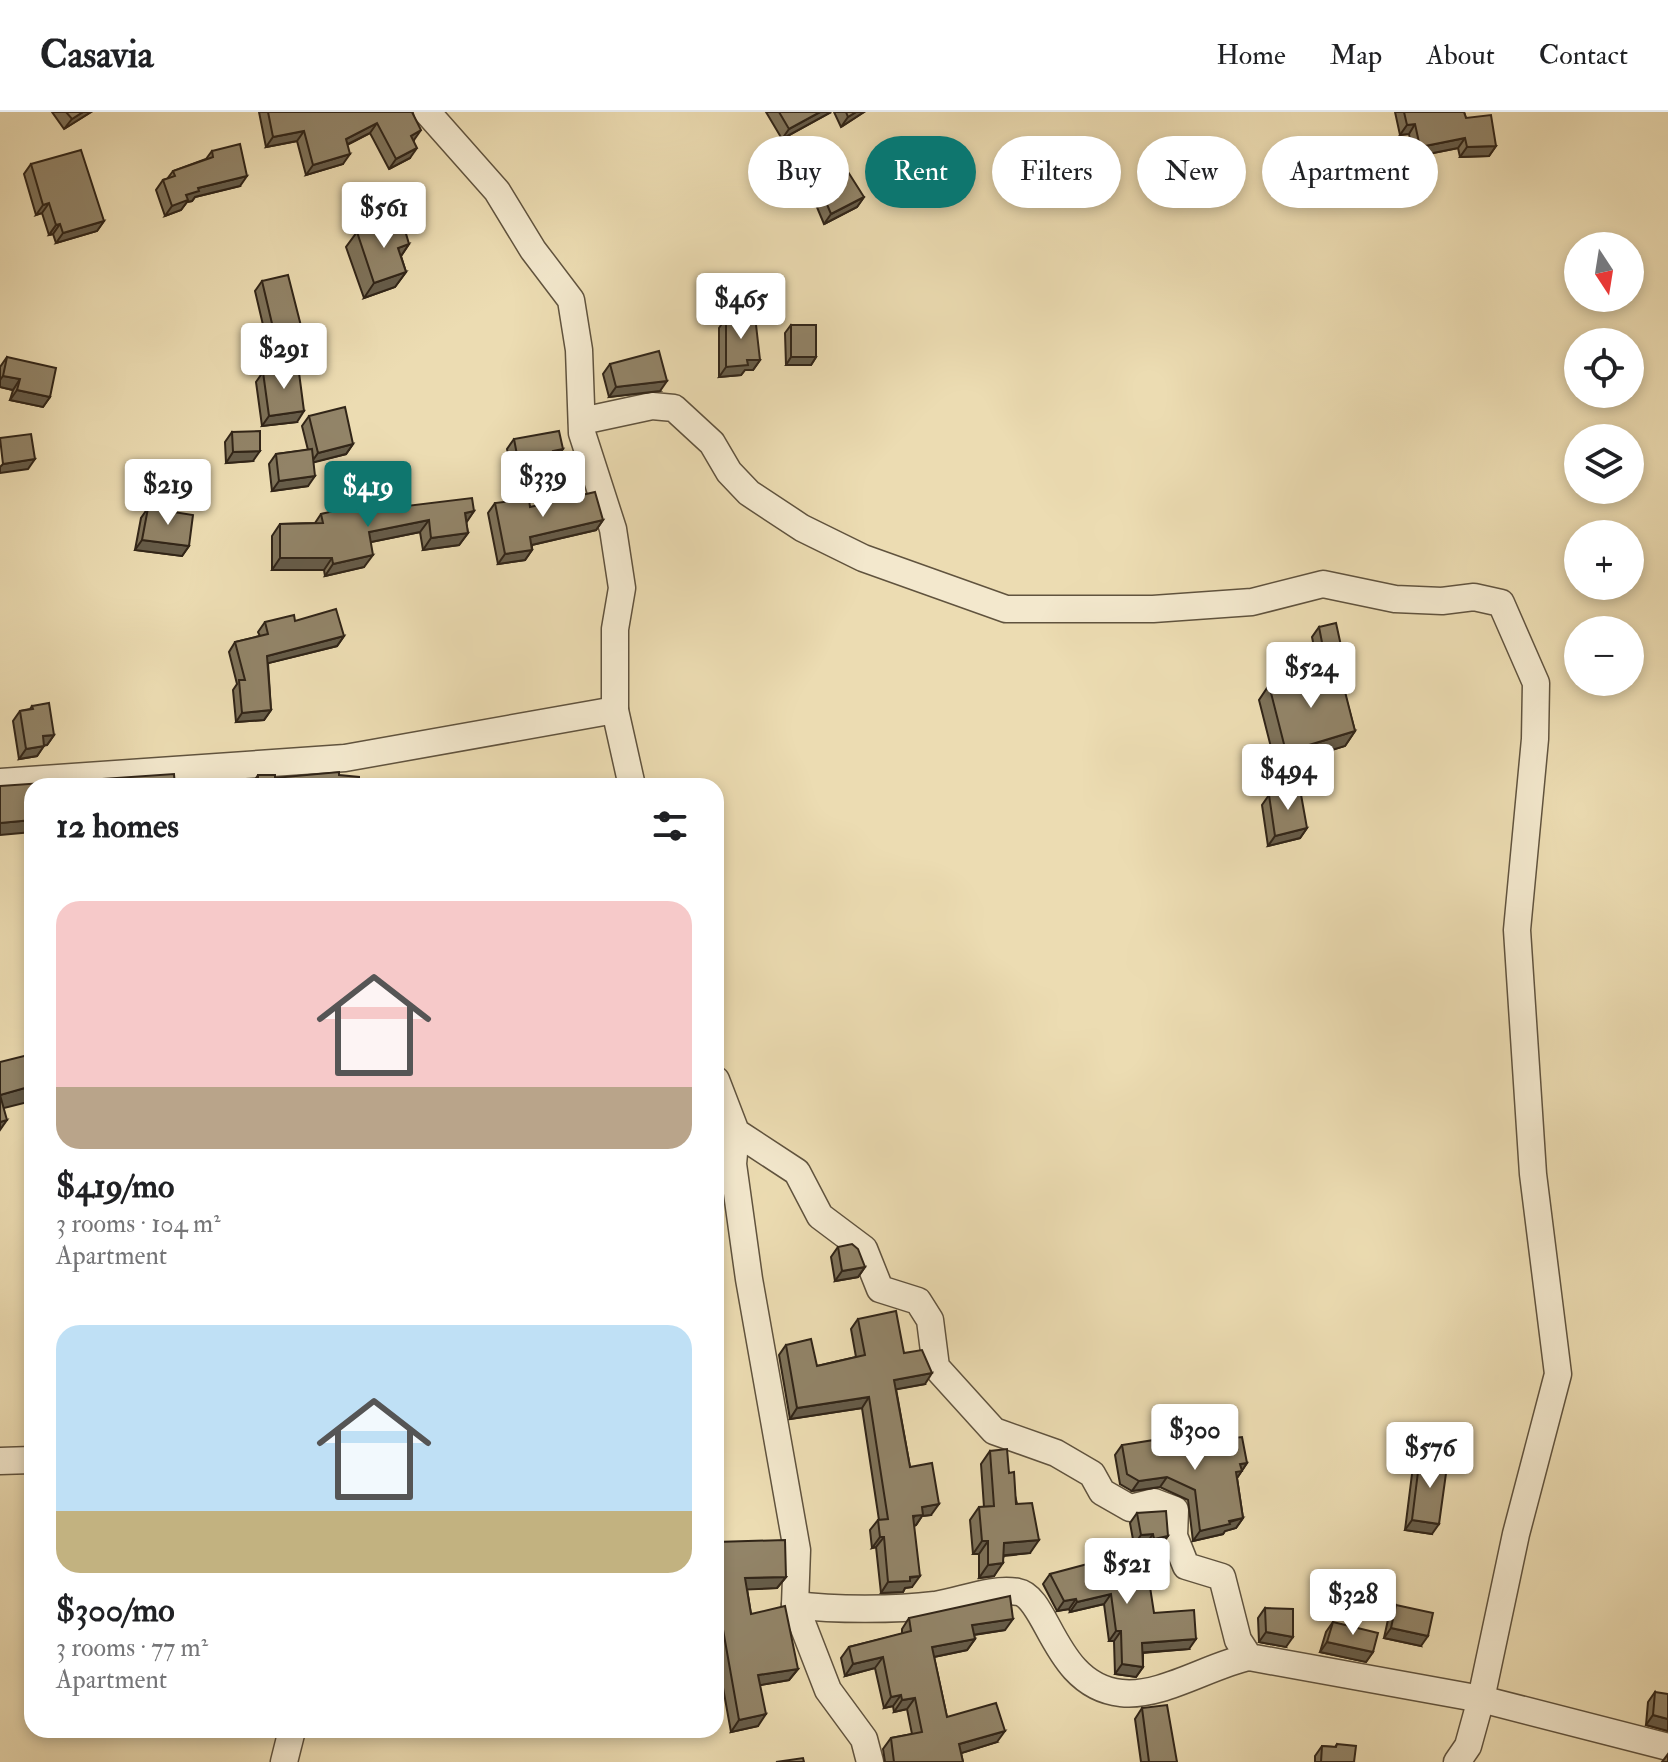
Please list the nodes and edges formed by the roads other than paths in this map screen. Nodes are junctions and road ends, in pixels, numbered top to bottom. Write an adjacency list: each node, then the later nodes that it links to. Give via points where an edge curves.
1 (427, 112): 2 (street, via 497,191 571,300)
2 (582, 421): 3 (street, via 613,529 622,588 615,629); 14 (street, via 652,406 674,408 712,443 749,493 802,528 863,558 1006,609 1153,609 1252,602 1323,584 1395,599 1474,597 1501,603 1536,683 1517,930 1533,1174 1558,1374)
3 (615, 710): 4 (street, via 345,758); 5 (street)
4 (58, 778)
5 (630, 778)
6 (24, 780): 7 (street)
7 (0, 782)
8 (724, 1101): 9 (street)
9 (736, 1132): 12 (street, via 733,1164 749,1279 797,1550); 13 (street, via 797,1172 820,1216 864,1249 880,1289 918,1301 930,1320 936,1367 994,1431 1056,1453 1092,1474 1102,1492 1130,1508 1154,1502 1175,1510 1174,1536 1186,1566 1222,1577 1238,1640)
10 (24, 1460): 11 (street)
11 (0, 1461)
12 (795, 1605): 13 (street, via 927,1606 1007,1590 1023,1592 1078,1673 1093,1685 1121,1693 1150,1691); 18 (street, via 828,1690 864,1739)
13 (1249, 1657): 14 (street)
14 (1481, 1699): 16 (street); 19 (street, via 1468,1746)
15 (290, 1738): 17 (street)
16 (1668, 1747)
17 (284, 1762)
18 (870, 1762)
19 (1457, 1762)

